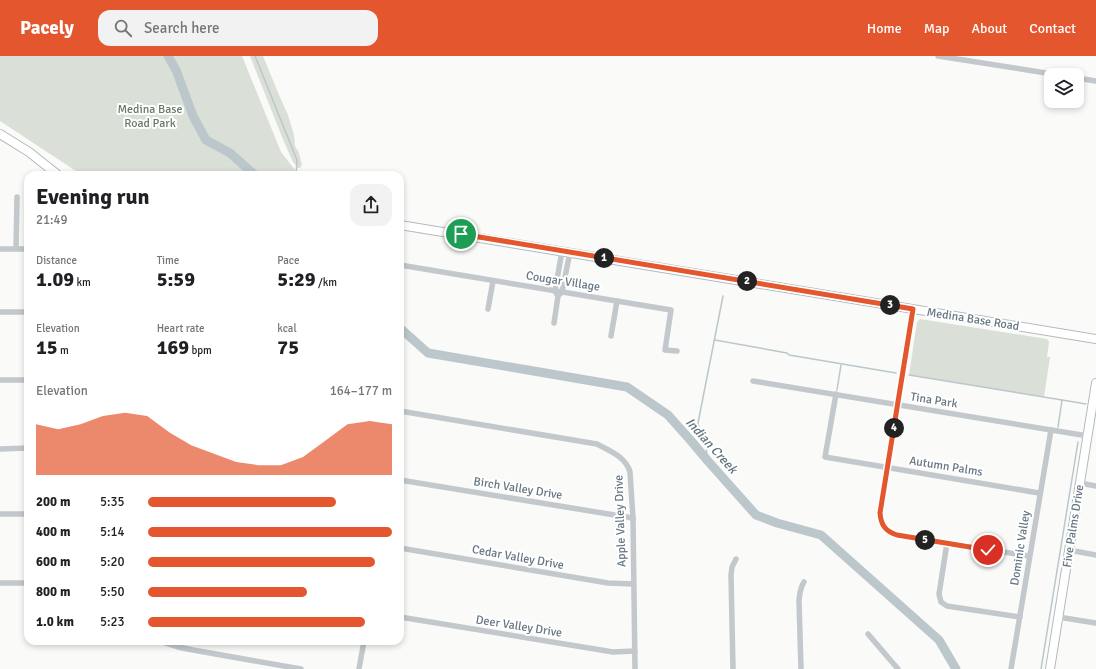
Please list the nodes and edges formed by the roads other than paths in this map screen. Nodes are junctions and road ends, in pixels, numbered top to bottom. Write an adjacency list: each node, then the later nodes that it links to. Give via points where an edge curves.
1 (938, 56): 2 (street)
2 (1044, 73)
3 (1084, 79): 4 (street)
4 (1096, 81)
5 (0, 134): 6 (street)
6 (53, 171)
7 (17, 197): 10 (street)
8 (404, 225): 12 (street, Medina Base Road)
9 (0, 248): 10 (street)
10 (16, 248): 11 (street)
11 (24, 249)
12 (566, 252): 15 (street); 18 (street, Medina Base Road)
13 (404, 266): 14 (street, Cougar Village)
14 (493, 280): 15 (street, Cougar Village); 17 (street)
15 (558, 293): 16 (street, Cougar Village); 21 (street)
16 (617, 301): 22 (street); 24 (street, Cougar Village, via 672,310 665,350)
17 (488, 309)
18 (913, 309): 23 (street, Medina Base Road); 30 (street)
19 (0, 312): 20 (street)
20 (24, 312)
21 (554, 324)
22 (611, 336)
23 (1096, 339)
24 (677, 350)
25 (0, 380): 26 (street)
26 (24, 380)
27 (753, 380): 29 (street, Tina Park)
28 (1096, 383): 33 (street, Five Palms Drive)
29 (836, 394): 30 (street, Tina Park); 36 (street, Autumn Palms, via 825,458)
30 (898, 405): 32 (street, Tina Park); 36 (street)
31 (404, 412): 43 (street, Apple Valley Drive, via 597,444 624,460 629,467)
32 (1051, 430): 33 (street, Tina Park); 40 (street, Dominic Valley)
33 (1088, 436): 38 (street, Five Palms Drive)
34 (24, 448): 35 (street)
35 (0, 449)
36 (887, 468): 40 (street, Autumn Palms); 44 (street, via 880,513 883,526 897,535)
37 (404, 481): 43 (street, Birch Valley Drive)
38 (1080, 483): 39 (street); 46 (street, Five Palms Drive)
39 (1096, 486)
40 (1039, 493): 48 (street, Dominic Valley)
41 (0, 514): 42 (street)
42 (24, 514)
43 (632, 518): 53 (street, Apple Valley Drive)
44 (947, 543): 48 (street); 56 (street, via 939,594 941,602 947,606)
45 (404, 549): 53 (street, Cedar Valley Drive, via 608,583)
46 (1069, 550): 47 (street); 54 (street, Five Palms Drive)
47 (1096, 555)
48 (1029, 556): 56 (street, Dominic Valley)
49 (736, 559): 65 (street, via 731,575)
50 (804, 582): 66 (street, via 799,600)
51 (24, 583): 52 (street)
52 (0, 584)
53 (634, 584): 61 (street, Apple Valley Drive)
54 (1058, 617): 57 (street); 69 (street, Five Palms Drive)
55 (404, 618): 61 (street, Deer Valley Drive, via 613,652)
56 (1020, 618): 68 (street, Dominic Valley)
57 (1096, 623)
58 (868, 634): 67 (street)
59 (172, 645): 62 (street)
60 (363, 645): 63 (street)
61 (635, 651): 64 (street, Apple Valley Drive)
62 (301, 669)
63 (359, 669)
64 (635, 669)
65 (733, 669)
66 (801, 669)
67 (898, 669)
68 (1011, 669)
69 (1050, 669)

